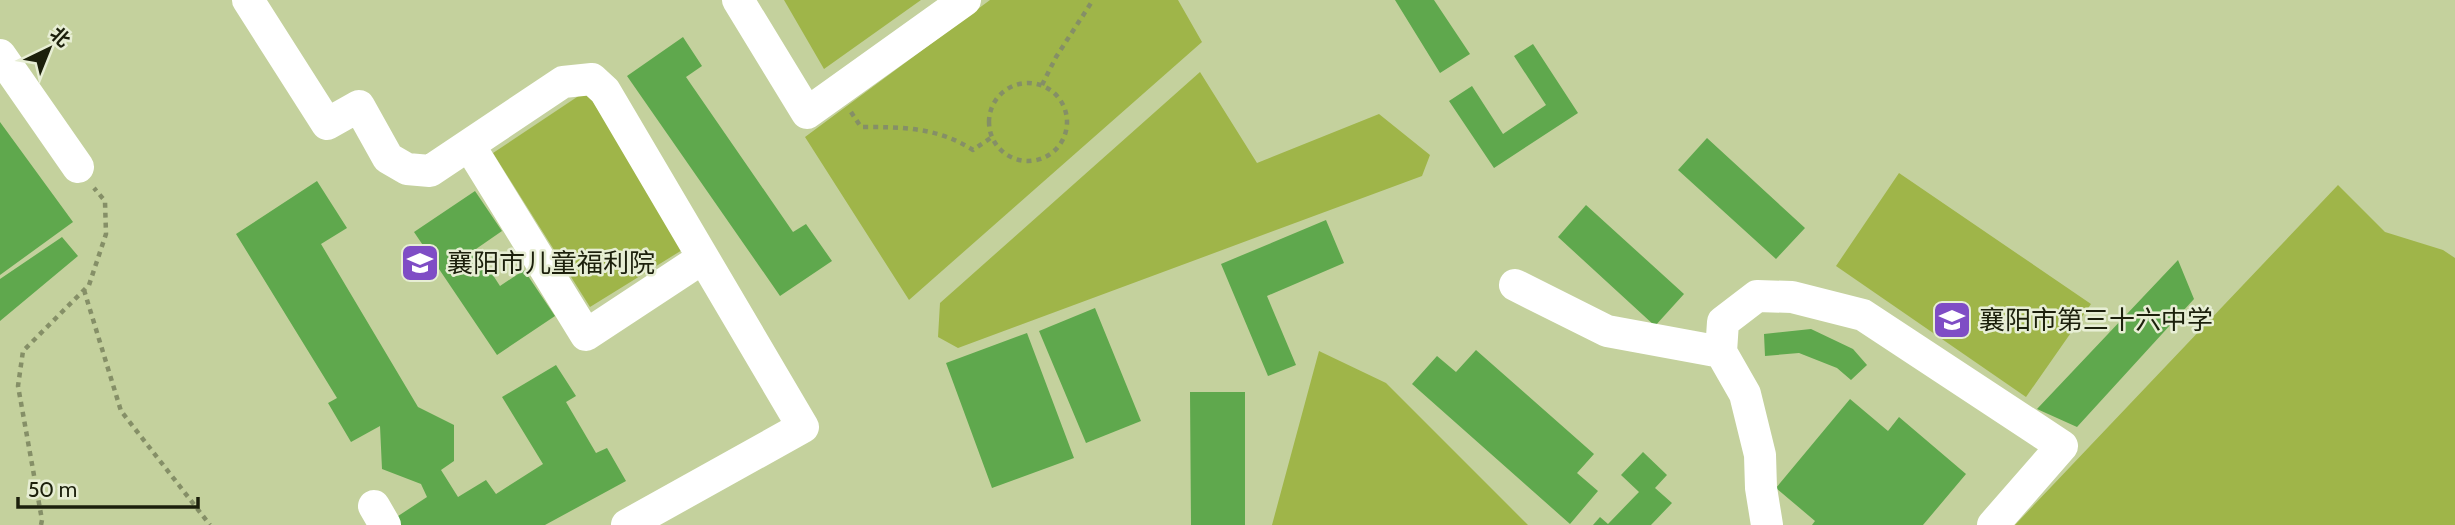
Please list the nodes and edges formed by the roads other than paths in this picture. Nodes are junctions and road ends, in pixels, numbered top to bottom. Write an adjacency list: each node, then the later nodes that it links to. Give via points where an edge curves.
1 (248, 0): 5 (lane, via 327,124 359,106 388,158 407,169 430,171)
2 (738, 0): 3 (lane, via 807,113)
3 (965, 0)
4 (0, 55): 6 (lane)
5 (468, 145): 7 (lane, via 563,82 592,79 605,91); 7 (lane, via 586,334)
6 (78, 167)
7 (703, 258): 10 (lane, via 803,427)
8 (1515, 285): 9 (lane, via 1607,331)
9 (1721, 352): 11 (lane, via 1745,394 1760,455); 12 (lane, via 1723,322 1757,296 1792,298 1863,315 2062,446)
10 (627, 525)
11 (1767, 525)
12 (1993, 525)

